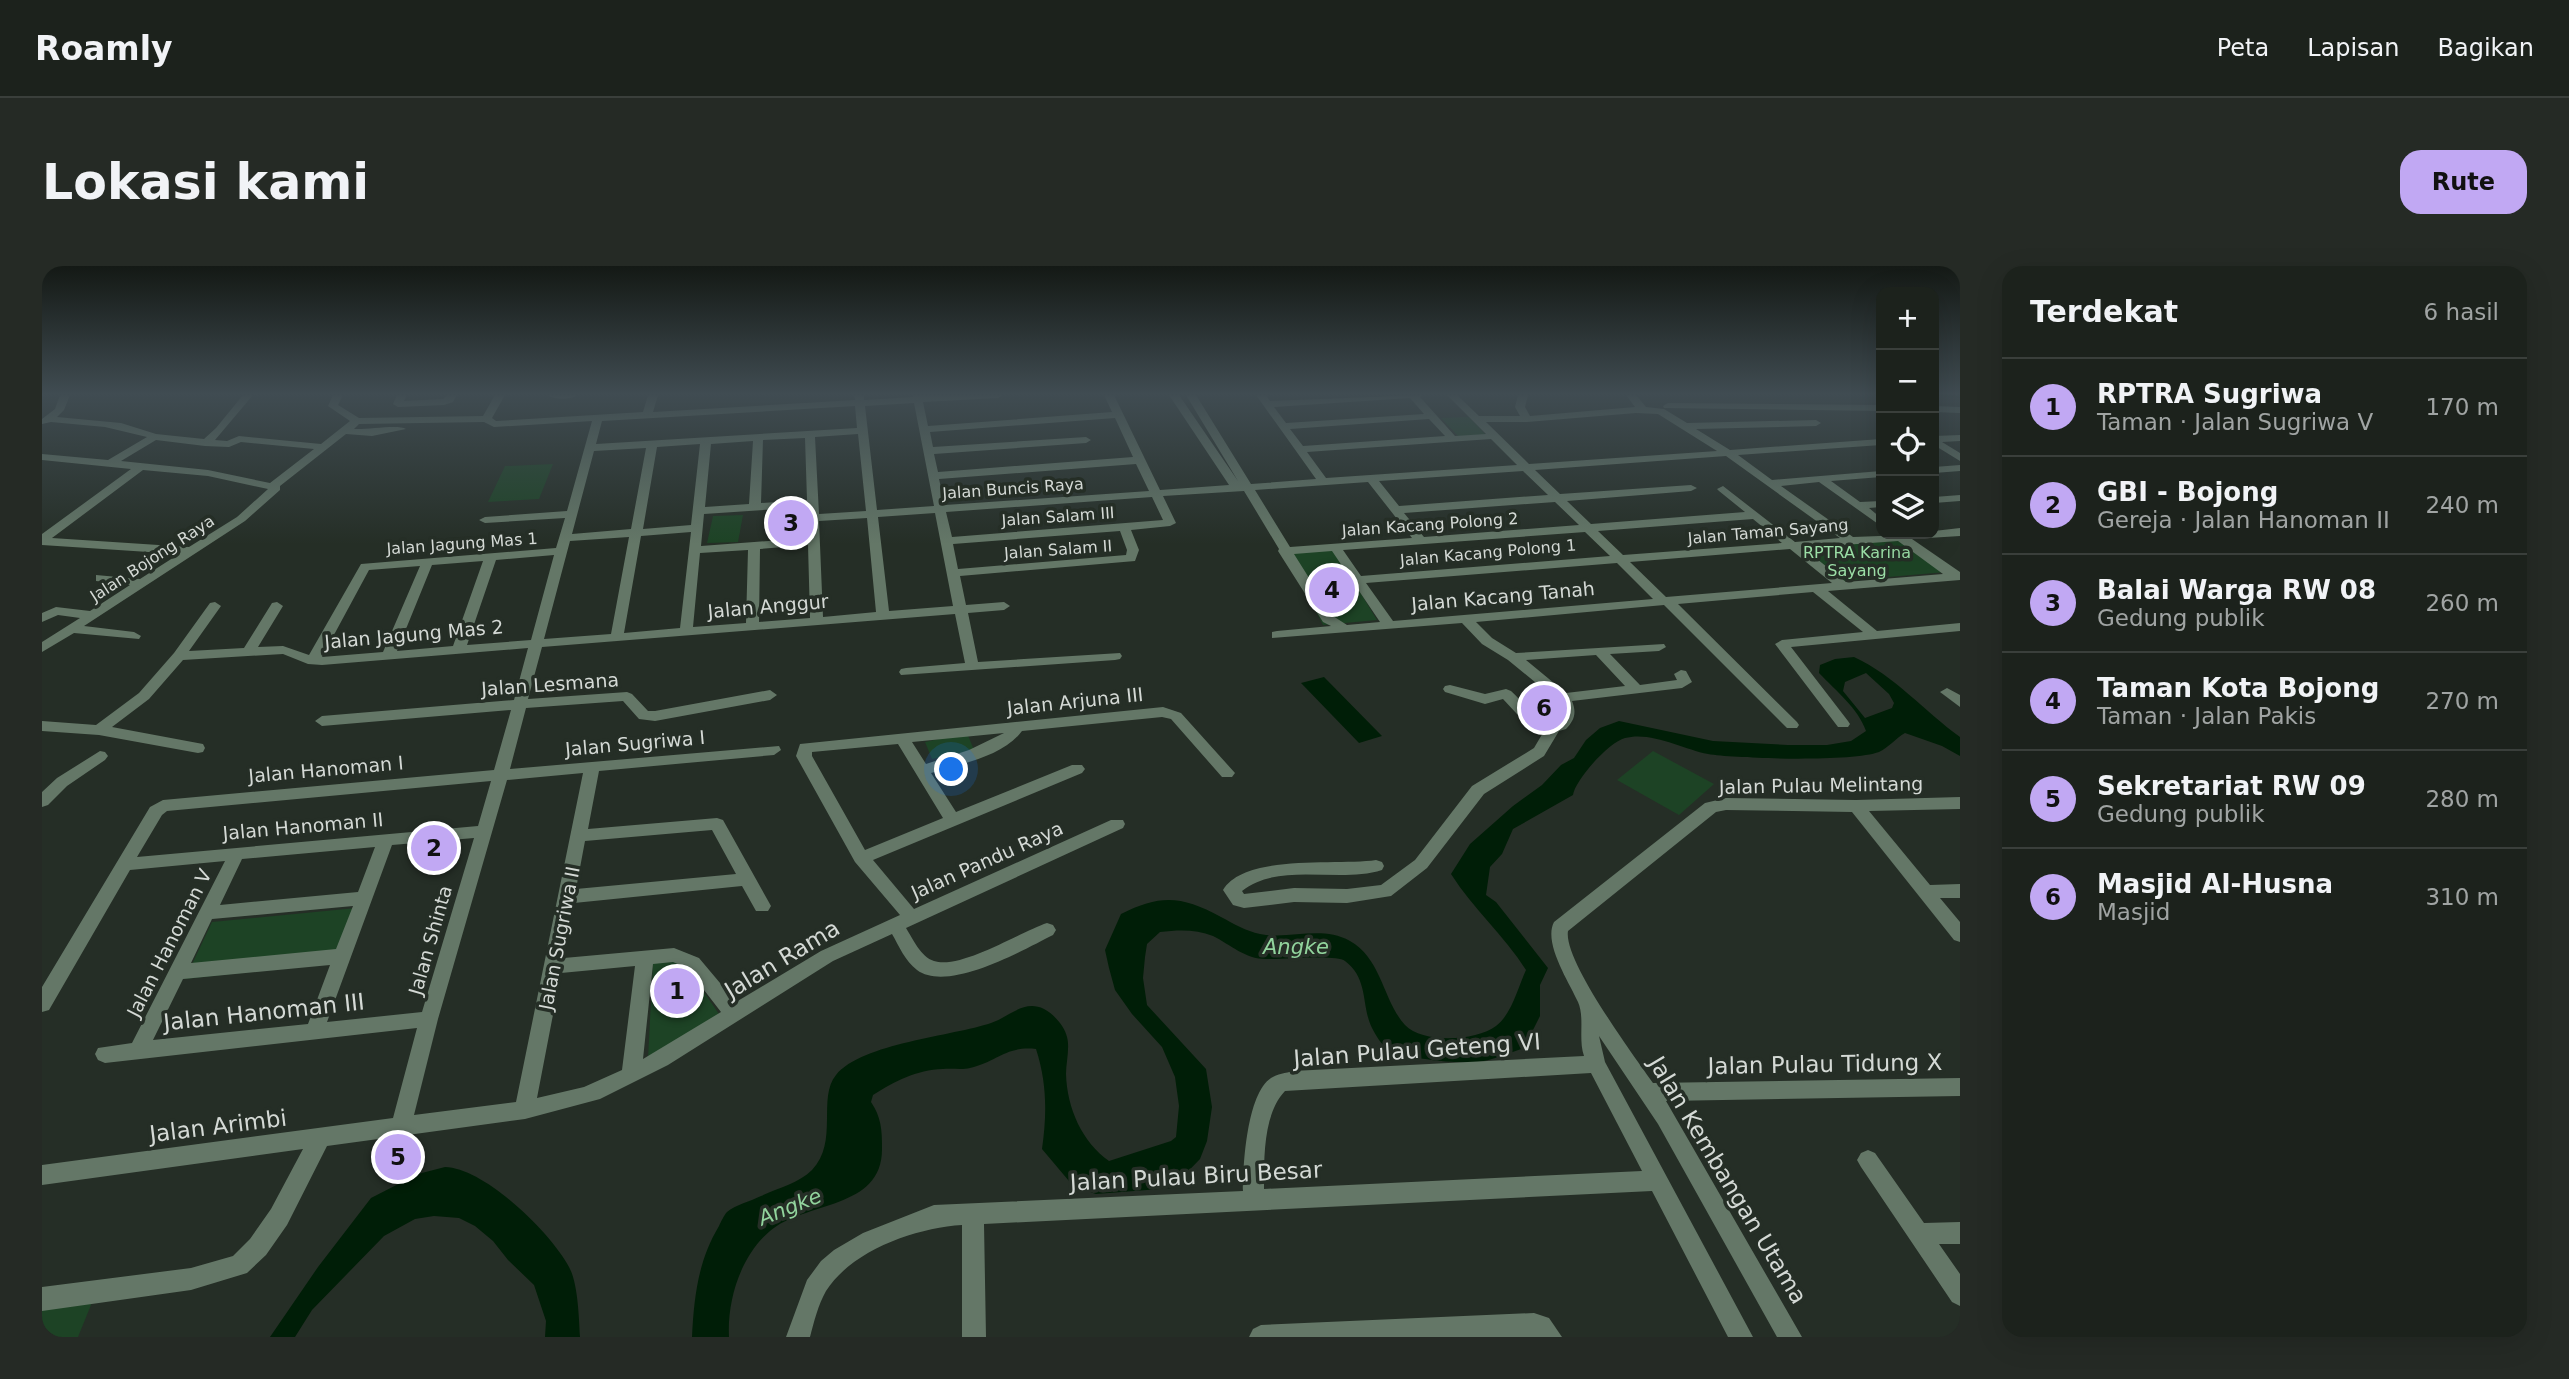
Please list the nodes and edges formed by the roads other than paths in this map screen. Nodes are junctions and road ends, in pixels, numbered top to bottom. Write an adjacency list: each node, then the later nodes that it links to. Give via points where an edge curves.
1 (652, 444): 68 (street)
2 (141, 445): 31 (street)
3 (303, 445): 23 (street)
4 (327, 445): 23 (street, Jalan Bojong Raya)
5 (590, 445): 24 (street, Jalan Shinta)
6 (637, 445): 24 (street)
7 (706, 445): 57 (street)
8 (758, 445): 54 (street)
9 (810, 445): 51 (street)
10 (864, 445): 59 (street)
11 (927, 445): 26 (street)
12 (1014, 445): 26 (street)
13 (1088, 445): 32 (street)
14 (1134, 445): 30 (street)
15 (1207, 445): 43 (street, via 1231,482)
16 (1221, 445): 43 (street)
17 (1297, 445): 25 (street)
18 (1362, 445): 25 (street)
19 (1504, 445): 34 (street)
20 (1716, 445): 27 (street)
21 (1840, 445): 27 (street, Jalan Buncis Raya)
22 (1944, 445): 29 (street)
23 (324, 447): 44 (street, Jalan Bojong Raya)
24 (589, 448): 58 (street, Jalan Shinta)
25 (1300, 449): 41 (street)
26 (928, 451): 38 (street)
27 (1728, 453): 34 (street, Jalan Buncis Raya); 42 (street)
28 (42, 457): 31 (street)
29 (1960, 458)
30 (1141, 460): 32 (street); 47 (street)
31 (111, 463): 33 (street)
32 (1097, 464): 38 (street)
33 (142, 466): 44 (street, via 208,472); 72 (street)
34 (1525, 466): 39 (street, Jalan Buncis Raya); 48 (street)
35 (1960, 468): 36 (street)
36 (1939, 470)
37 (1876, 474): 40 (street)
38 (933, 476): 55 (street)
39 (1370, 477): 41 (street, Jalan Buncis Raya); 56 (street)
40 (1821, 479): 42 (street); 53 (street)
41 (1322, 480): 43 (street, Jalan Buncis Raya)
42 (1771, 483): 74 (street)
43 (1246, 487): 47 (street, Jalan Buncis Raya); 83 (street)
44 (275, 488): 82 (street, Jalan Bojong Raya, via 241,519)
45 (1691, 488): 48 (street)
46 (1723, 489): 60 (street)
47 (1156, 492): 55 (street, Jalan Buncis Raya); 64 (street, Jalan Salam III, via 1170,520 1167,524)
48 (1558, 498): 56 (street); 66 (street)
49 (1960, 498): 50 (street)
50 (1939, 500)
51 (812, 503): 54 (street); 61 (street)
52 (1876, 504): 53 (street)
53 (1858, 506): 62 (street)
54 (755, 507): 57 (street)
55 (940, 509): 59 (street, Jalan Buncis Raya); 76 (street)
56 (1395, 510): 73 (street)
57 (699, 511): 65 (street)
58 (571, 514): 63 (street); 77 (street, Jalan Shinta)
59 (871, 514): 61 (street, Jalan Buncis Raya); 100 (street)
60 (1756, 515): 66 (street, Jalan Kacang Polong 2); 79 (street)
61 (813, 518): 75 (street)
62 (1876, 519)
63 (485, 520)
64 (1124, 527): 76 (street, Jalan Salam III); 87 (street, Jalan Salam II, via 1133,550 1131,558)
65 (697, 528): 68 (street, Jalan Jagung Mas 1); 81 (street)
66 (1588, 528): 73 (street, Jalan Kacang Polong 2); 85 (street)
67 (1960, 532): 69 (street, Jalan Taman Sayang)
68 (636, 533): 77 (street, Jalan Jagung Mas 1); 113 (street)
69 (1939, 533)
70 (1876, 537): 74 (street, Jalan Taman Sayang)
71 (1904, 539): 88 (street)
72 (42, 540): 82 (street)
73 (1420, 540): 80 (street, Jalan Kacang Polong 2)
74 (1850, 540): 79 (street, Jalan Taman Sayang)
75 (814, 541): 78 (street); 103 (street)
76 (946, 541): 87 (street)
77 (563, 545): 84 (street, Jalan Jagung Mas 1); 114 (street, Jalan Shinta)
78 (754, 545): 81 (street); 105 (street)
79 (1793, 545): 85 (street, Jalan Taman Sayang); 92 (street)
80 (1335, 547): 83 (street, Jalan Kacang Polong 2); 90 (street)
81 (694, 550): 109 (street)
82 (190, 551): 91 (street, Jalan Bojong Raya)
83 (1287, 555): 108 (street, via 1328,619)
84 (491, 556): 86 (street, Jalan Jagung Mas 1); 117 (street)
85 (1620, 559): 90 (street, Jalan Kacang Polong 1); 94 (street)
86 (428, 561): 120 (street); 124 (street, Jalan Jagung Mas 1, via 365,567)
87 (953, 573): 98 (street)
88 (1958, 576): 92 (street, Jalan Kacang Tanah)
89 (100, 578): 91 (street)
90 (1358, 580): 104 (street)
91 (140, 583): 99 (street, Jalan Bojong Raya)
92 (1844, 587): 93 (street, Jalan Kacang Tanah)
93 (1817, 589): 94 (street, Jalan Kacang Tanah); 111 (street)
94 (1665, 601): 102 (street, Jalan Kacang Tanah); 137 (street)
95 (215, 606): 121 (street)
96 (277, 606): 119 (street)
97 (1004, 606): 98 (street, Jalan Anggur)
98 (960, 609): 100 (street, Jalan Anggur); 125 (street)
99 (91, 615): 101 (street, via 59,611); 107 (street, Jalan Bojong Raya)
100 (883, 615): 103 (street, Jalan Anggur)
101 (43, 616)
102 (1466, 619): 104 (street, Jalan Kacang Tanah); 123 (street, via 1487,641)
103 (817, 621): 105 (street, Jalan Anggur)
104 (1389, 625): 108 (street, Jalan Kacang Tanah)
105 (752, 626): 109 (street, Jalan Anggur)
106 (1960, 627): 111 (street)
107 (71, 629): 112 (street); 116 (street, Jalan Bojong Raya)
108 (1347, 629): 110 (street, Jalan Kacang Tanah)
109 (686, 632): 113 (street, Jalan Anggur)
110 (1277, 635)
111 (1874, 635): 136 (street, via 1782,644)
112 (134, 636)
113 (617, 638): 114 (street, Jalan Anggur)
114 (536, 644): 117 (street, Jalan Jagung Mas 2); 134 (street, Jalan Shinta)
115 (1659, 647): 118 (street)
116 (42, 648)
117 (459, 649): 120 (street, Jalan Jagung Mas 2)
118 (1601, 652): 123 (street); 129 (street)
119 (248, 653): 121 (street, Jalan Jagung Mas 2); 124 (street, Jalan Jagung Mas 2, via 284,650)
120 (388, 655): 124 (street, Jalan Jagung Mas 2)
121 (178, 656): 141 (street, via 144,696)
122 (1115, 656): 125 (street)
123 (1513, 657): 132 (street)
124 (313, 661)
125 (972, 666): 126 (street)
126 (906, 672)
127 (1681, 674): 129 (street, via 1682,684)
128 (1450, 689): 140 (street, via 1485,699 1506,694 1532,723)
129 (1636, 689): 132 (street)
130 (1947, 692): 133 (street)
131 (770, 695): 134 (street, Jalan Lesmana, via 655,716 644,716 627,697 616,696)
132 (1563, 698): 140 (street, via 1568,713 1564,724)
133 (1960, 702)
134 (519, 705): 135 (street, Jalan Lesmana); 151 (street, Jalan Shinta)
135 (322, 721)
136 (1843, 724)
137 (1792, 725)
138 (42, 726): 141 (street)
139 (1017, 727): 142 (street, Jalan Arjuna III); 149 (street, via 1012,735 987,748); 150 (street, Jalan Arjuna III, via 1163,712 1176,716)
140 (1554, 727): 163 (street, via 1539,752 1478,790 1421,864 1385,891 1239,901 1232,890 1273,871)
141 (99, 730): 144 (street)
142 (902, 738): 143 (street, Jalan Arjuna III); 149 (street)
143 (810, 746): 161 (street, Jalan Pandu Raya, via 804,757)
144 (198, 748)
145 (774, 750): 147 (street, Jalan Sugriwa I)
146 (100, 756): 152 (street)
147 (592, 766): 151 (street, Jalan Sugriwa I); 158 (street, Jalan Sugriwa II)
148 (1077, 769): 155 (street)
149 (922, 770): 155 (street)
150 (1227, 773)
151 (500, 774): 157 (street, Jalan Shinta); 162 (street, Jalan Hanoman I, via 174,804 156,811)
152 (42, 801)
153 (1960, 803): 154 (street, Jalan Pulau Melintang)
154 (1856, 806): 166 (street); 179 (street, Jalan Pulau Melintang, via 1711,807 1560,926 1560,946)
155 (952, 819): 161 (street)
156 (1117, 824): 171 (street, Jalan Pandu Raya)
157 (484, 831): 159 (street, Jalan Hanoman II); 181 (street, Jalan Shinta)
158 (579, 836): 164 (street, via 717,824); 167 (street, Jalan Sugriwa II)
159 (386, 840): 160 (street, Jalan Hanoman II); 168 (street)
160 (237, 853): 162 (street, Jalan Hanoman II); 170 (street, Jalan Hanoman V)
161 (861, 858): 171 (street, Jalan Pandu Raya)
162 (126, 864): 178 (street)
163 (1376, 866)
164 (747, 879): 167 (street); 169 (street)
165 (1960, 891): 166 (street)
166 (1924, 892): 173 (street)
167 (567, 897): 176 (street, Jalan Sugriwa II)
168 (364, 898): 170 (street); 174 (street)
169 (762, 906)
170 (207, 914): 177 (street, Jalan Hanoman V)
171 (903, 921): 172 (street, via 917,958 929,968 948,970); 180 (street, Jalan Rama, via 794,974)
172 (1047, 930)
173 (1960, 935)
174 (343, 956): 177 (street); 182 (street)
175 (645, 956): 176 (street); 180 (street, via 674,956 693,963); 187 (street)
176 (553, 965): 190 (street, Jalan Sugriwa II)
177 (178, 972): 184 (street, Jalan Hanoman V)
178 (42, 1004)
179 (1590, 1007): 183 (street, Jalan Kembangan Utama); 186 (street)
180 (735, 1015): 187 (street, Jalan Rama)
181 (429, 1019): 182 (street, Jalan Hanoman III); 191 (street, Jalan Shinta)
182 (314, 1032): 184 (street, Jalan Hanoman III)
183 (1614, 1042): 186 (street, via 1600,1038); 189 (street, Jalan Kembangan Utama)
184 (138, 1051): 185 (street, Jalan Hanoman III)
185 (105, 1054)
186 (1592, 1054): 195 (street); 196 (street, Jalan Pulau Geteng VI, via 1277,1085 1268,1097 1253,1157)
187 (631, 1075): 190 (street, Jalan Rama, via 600,1090)
188 (1960, 1087): 189 (street, Jalan Pulau Tidung X)
189 (1650, 1092): 207 (street, Jalan Kembangan Utama)
190 (525, 1110): 191 (street, Jalan Rama)
191 (401, 1128): 192 (street, Jalan Arimbi)
192 (320, 1139): 194 (street, Jalan Arimbi); 201 (street, via 279,1217 239,1265 191,1279)
193 (1868, 1160): 199 (street)
194 (42, 1175)
195 (1656, 1181): 196 (street, Jalan Pulau Biru Besar); 206 (street)
196 (1254, 1199): 197 (street, Jalan Pulau Biru Besar)
197 (973, 1213): 202 (street, Jalan Pulau Biru Besar, via 934,1216 849,1250 819,1281); 203 (street)
198 (1960, 1233): 199 (street)
199 (1919, 1234): 200 (street)
200 (1960, 1294)
201 (42, 1299)
202 (798, 1337)
203 (974, 1337)
204 (1261, 1337): 205 (street, via 1534,1325)
205 (1550, 1337)
206 (1741, 1337)
207 (1790, 1337)

